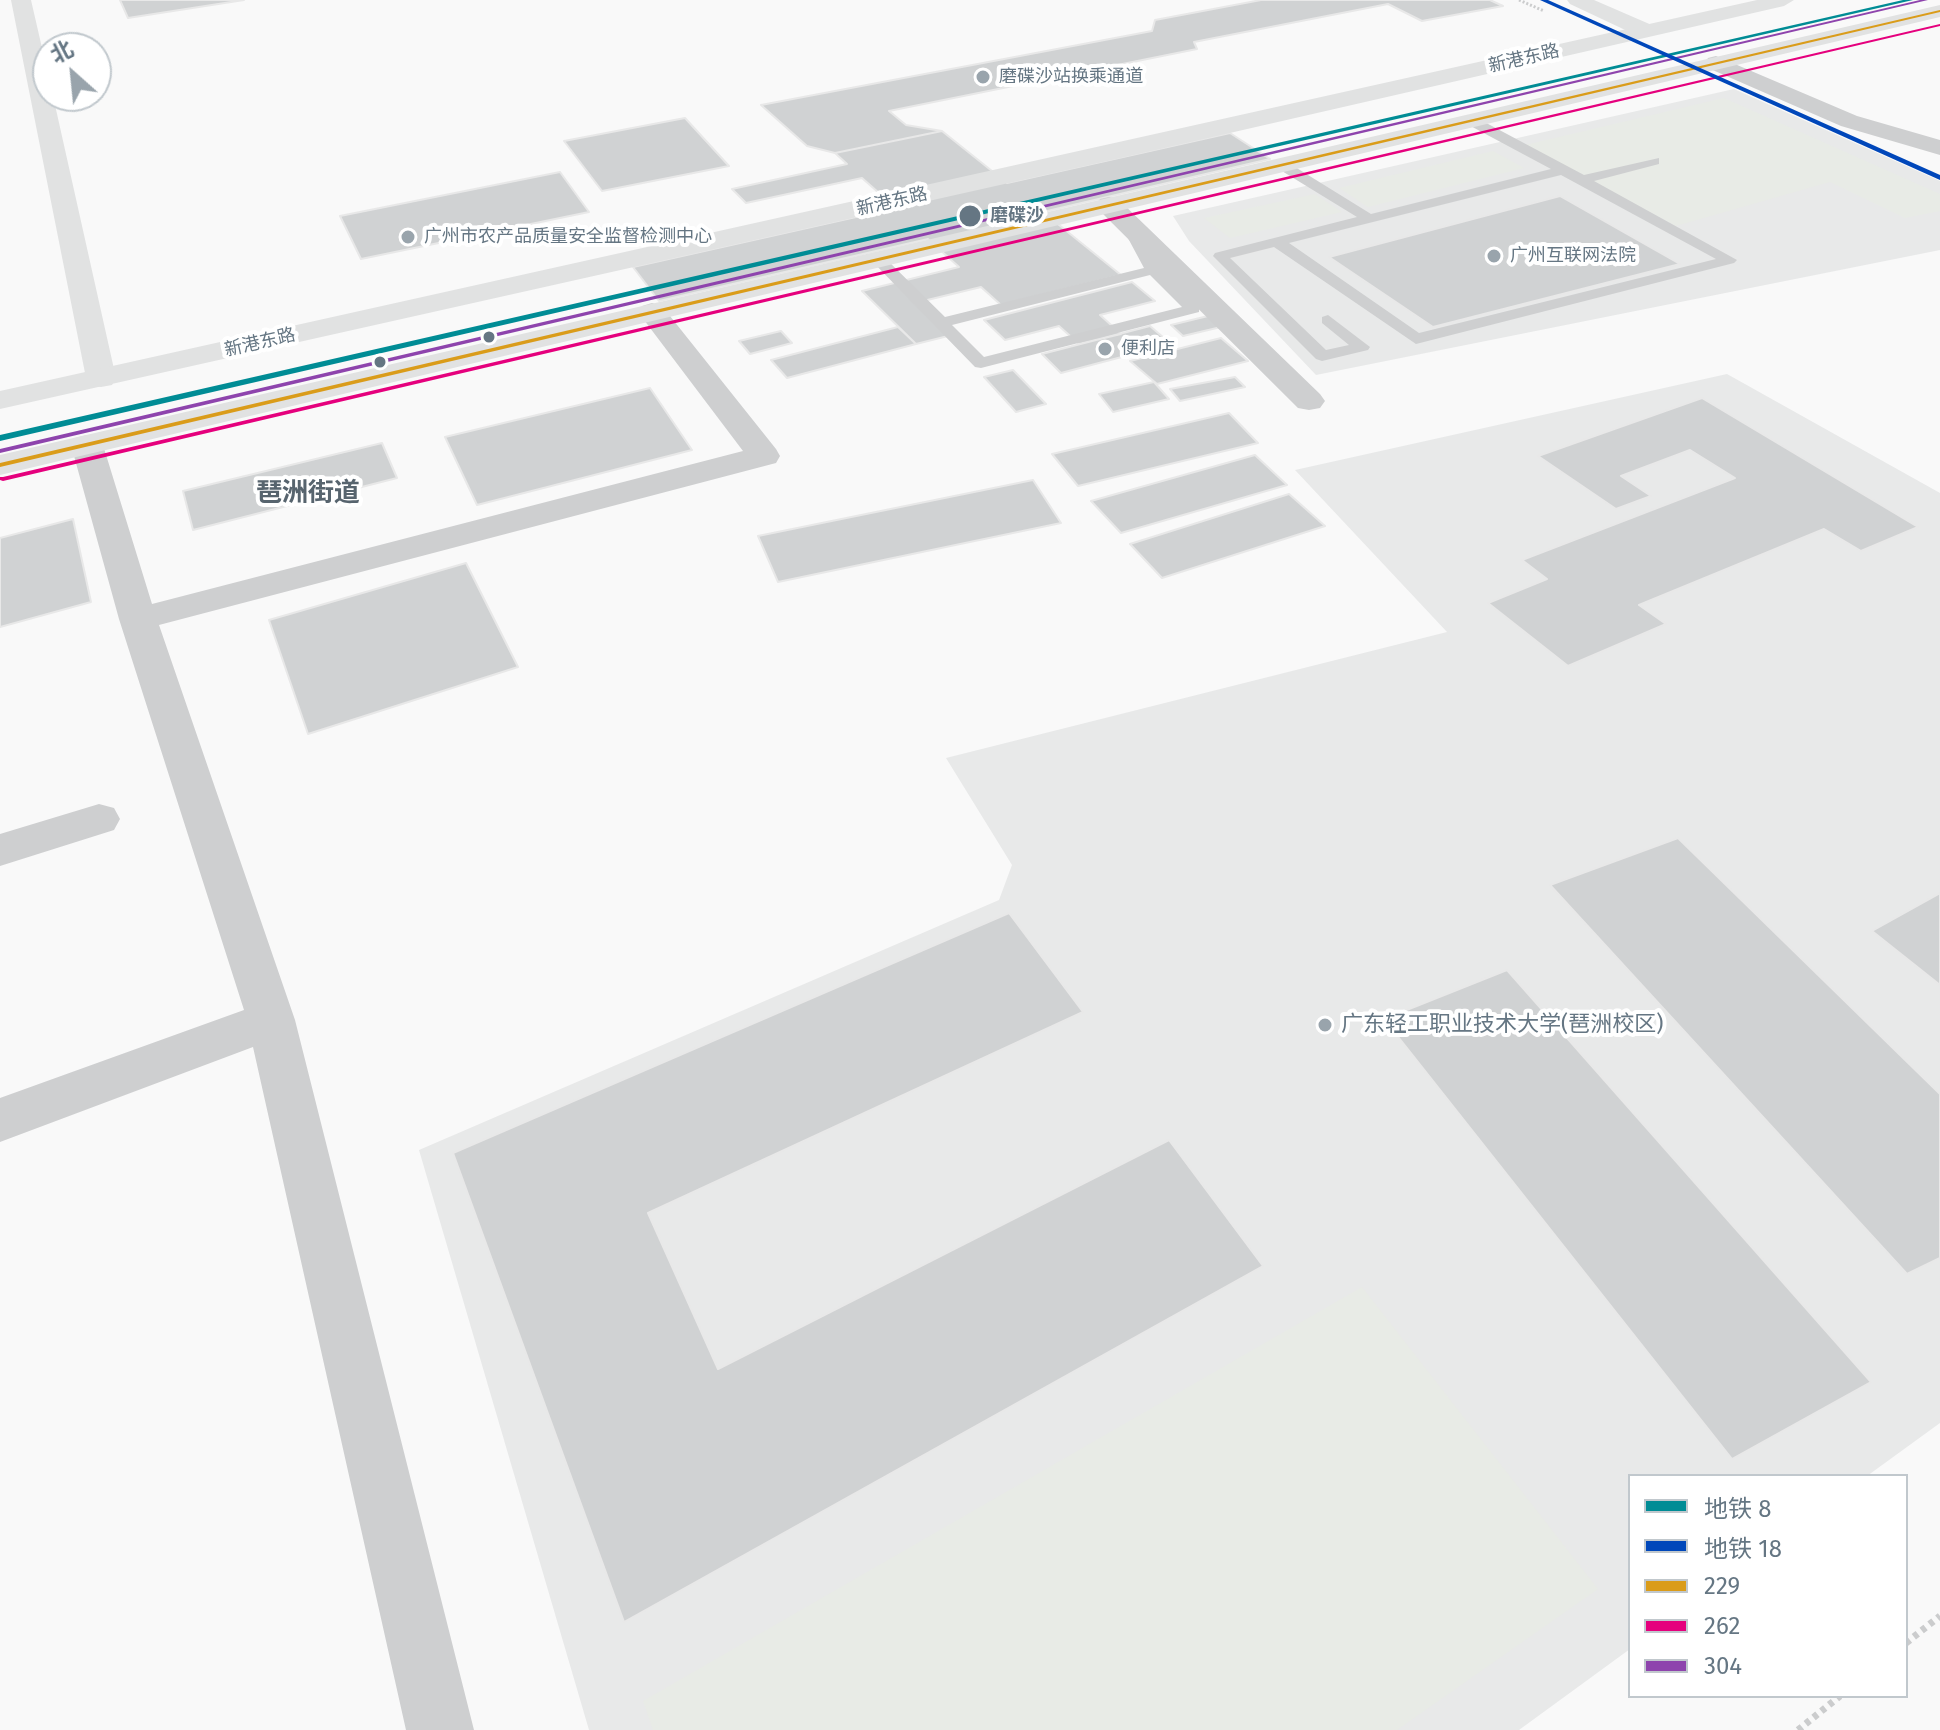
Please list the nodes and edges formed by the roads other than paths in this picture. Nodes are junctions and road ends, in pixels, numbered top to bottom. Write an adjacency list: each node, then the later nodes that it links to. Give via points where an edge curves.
1 (21, 0): 26 (main road)
2 (1577, 0): 7 (main road)
3 (1784, 0): 4 (main road, 新港东路)
4 (1759, 5): 6 (main road, 新港东路); 8 (main road, via 1737,20 1741,28 1781,39)
5 (1940, 11): 8 (main road)
6 (1676, 24): 7 (main road, 新港东路); 10 (main road)
7 (1646, 31): 9 (main road, 新港东路)
8 (1835, 35): 10 (main road)
9 (1596, 42): 11 (main road, via 1650,40 1677,48 1688,60); 26 (main road, 新港东路)
10 (1716, 63): 11 (main road); 13 (street, via 1849,121)
11 (1670, 74): 12 (main road)
12 (1470, 120): 15 (main road); 16 (lane)
13 (1940, 148)
14 (1654, 161): 17 (lane)
15 (1282, 165): 18 (main road); 19 (lane)
16 (1563, 170): 17 (lane); 19 (lane)
17 (1582, 180): 20 (lane, via 1729,260 1416,339)
18 (1117, 212): 21 (main road); 22 (lane); 28 (street)
19 (1370, 219): 20 (lane)
20 (1277, 242): 24 (lane, via 1220,256 1322,356 1362,347)
21 (878, 259): 23 (main road); 25 (lane)
22 (1153, 270): 25 (lane); 25 (lane, via 1193,309 981,363)
23 (652, 312): 29 (main road); 31 (street, via 764,456)
24 (1328, 320)
25 (941, 323)
26 (101, 378): 27 (main road, 新港东路)
27 (0, 400)
28 (1309, 401)
29 (87, 445): 30 (main road); 31 (street)
30 (0, 465)
31 (138, 619): 34 (street)
32 (99, 819): 33 (street)
33 (0, 850)
34 (271, 1020): 35 (street); 36 (street)
35 (0, 1120)
36 (440, 1730)

